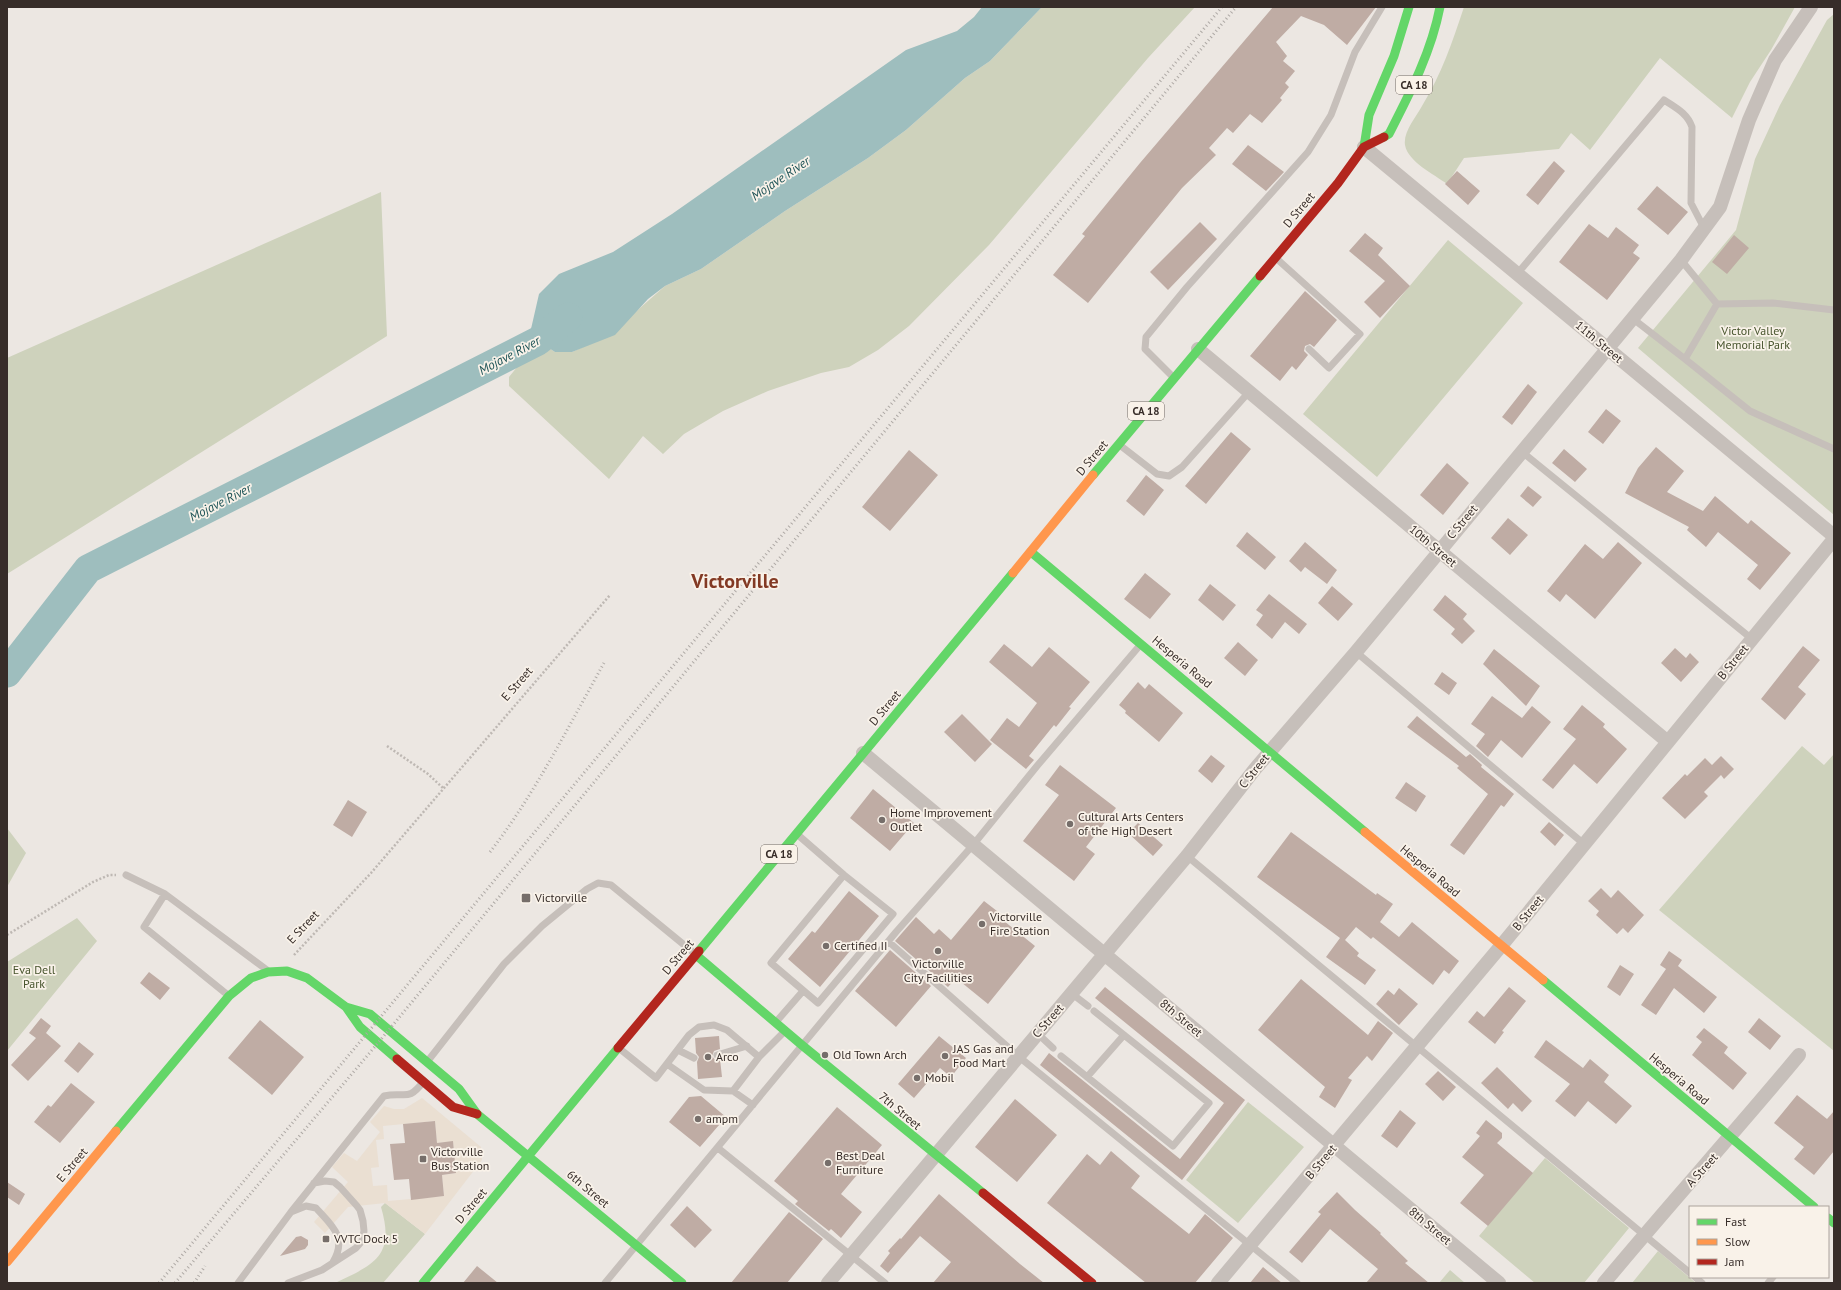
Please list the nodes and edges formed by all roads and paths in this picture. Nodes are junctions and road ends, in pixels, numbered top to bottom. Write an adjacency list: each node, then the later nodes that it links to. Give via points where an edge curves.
1 (1382, 7): 17 (lane, via 1355,52 1331,115 1308,152 1187,287 1146,337 1145,349)
2 (1409, 7): 5 (main road, D Street / CA 18, via 1384,85 1369,115)
3 (1440, 7): 5 (main road, D Street / CA 18, via 1428,51 1389,134)
4 (1811, 7): 6 (street, C Street, via 1775,60 1749,120 1720,206)
5 (1364, 147): 7 (main road, D Street / CA 18, via 1338,183); 9 (street, 11th Street)
6 (1704, 228): 8 (street, C Street); 9 (lane, via 1691,203 1692,127 1689,118 1664,100)
7 (1275, 257): 13 (main road, D Street / CA 18); 14 (lane, via 1360,334 1329,368)
8 (1681, 260): 10 (lane); 12 (street, C Street)
9 (1517, 274): 15 (street, 11th Street)
10 (1717, 304): 11 (lane, via 1773,303); 16 (lane)
11 (1834, 310)
12 (1632, 318): 15 (street, C Street); 16 (lane)
13 (1198, 349): 17 (main road, D Street / CA 18); 18 (street, 10th Street)
14 (1308, 349)
15 (1608, 349): 21 (street, C Street); 22 (street, 11th Street)
16 (1685, 359): 20 (lane, via 1750,411)
17 (1174, 378): 19 (main road, D Street / CA 18)
18 (1249, 392): 19 (lane, via 1182,467 1169,476 1157,474); 23 (street, 10th Street)
19 (1119, 444): 24 (main road, D Street / CA 18)
20 (1834, 450)
21 (1521, 451): 23 (street, C Street); 26 (lane)
22 (1834, 537): 26 (street, B Street)
23 (1438, 550): 28 (street, C Street); 29 (street, 10th Street)
24 (1031, 552): 27 (main road, Hesperia Road); 32 (main road, D Street / CA 18)
25 (610, 595): 33 (path, E Street)
26 (1752, 639): 29 (street, B Street)
27 (1141, 644): 31 (main road, Hesperia Road); 36 (lane, via 1037,766)
28 (1356, 652): 31 (street, C Street); 35 (lane)
29 (1668, 742): 35 (street, B Street)
30 (387, 746): 33 (path, via 428,774)
31 (1269, 752): 37 (street, C Street); 43 (main road, Hesperia Road)
32 (864, 753): 34 (main road, D Street / CA 18); 36 (street, 8th Street)
33 (443, 788): 46 (path, E Street, via 370,873)
34 (797, 833): 39 (lane); 45 (main road, D Street / CA 18)
35 (1584, 844): 43 (street, B Street)
36 (974, 845): 42 (lane); 44 (street, 8th Street)
37 (1187, 856): 44 (street, C Street); 60 (lane)
38 (126, 875): 40 (lane); 41 (path, via 109,874 93,882)
39 (844, 875): 48 (lane, via 771,963); 48 (lane, via 893,914 818,1003)
40 (165, 894): 47 (lane); 50 (lane, via 144,927)
41 (7, 935)
42 (889, 942): 59 (lane); 66 (lane)
43 (1501, 946): 60 (street, B Street); 77 (main road, Hesperia Road)
44 (1105, 954): 49 (street, C Street); 78 (street, 8th Street)
45 (696, 955): 54 (main road, 7th Street); 61 (main road, D Street); 70 (lane, via 610,885 598,883 542,926 504,964)
46 (279, 970): 47 (main road, E Street); 52 (main road, 6th Street, via 307,978)
47 (268, 972): 50 (main road, E Street, via 251,978)
48 (803, 990): 54 (lane)
49 (1071, 993): 51 (lane); 56 (street, C Street)
50 (229, 996): 89 (main road, E Street)
51 (1088, 1006)
52 (346, 1007): 70 (main road, 6th Street, via 370,1014); 73 (main road, 6th Street, via 360,1027)
53 (1094, 1011): 57 (lane)
54 (776, 1022): 55 (main road, 7th Street)
55 (785, 1031): 59 (main road, 7th Street); 68 (lane)
56 (1037, 1032): 62 (lane); 66 (street, C Street)
57 (1124, 1035): 72 (lane); 72 (lane, via 1209,1103 1173,1146)
58 (746, 1046): 63 (lane, via 727,1030 714,1025 699,1027 689,1034); 64 (lane); 68 (lane)
59 (803, 1046): 75 (lane); 80 (main road, 7th Street)
60 (1416, 1046): 78 (street, B Street); 85 (lane)
61 (618, 1048): 71 (lane, via 656,1078); 81 (main road, D Street)
62 (1053, 1048)
63 (678, 1050): 69 (lane); 71 (lane)
64 (718, 1055)
65 (1799, 1055): 77 (street, A Street)
66 (1018, 1056): 80 (street, C Street); 86 (lane)
67 (1061, 1056): 72 (lane)
68 (759, 1057): 74 (lane)
69 (694, 1058)
70 (427, 1062): 76 (main road, 6th Street, via 459,1089)
71 (667, 1064): 74 (lane, via 704,1090)
72 (1087, 1076)
73 (424, 1081): 76 (main road, 6th Street, via 453,1107); 82 (lane, via 408,1096 384,1096)
74 (734, 1091): 75 (lane)
75 (753, 1106): 79 (lane)
76 (478, 1114): 81 (main road, 6th Street)
77 (1731, 1138): 83 (main road, Hesperia Road); 85 (street, A Street)
78 (1334, 1146): 86 (street, B Street); 102 (street, 8th Street)
79 (718, 1148): 87 (lane); 88 (lane)
80 (936, 1155): 88 (street, C Street); 99 (main road, 7th Street)
81 (529, 1156): 87 (main road, 6th Street); 94 (main road, D Street)
82 (314, 1183): 84 (lane); 90 (lane, via 334,1182 360,1210 363,1221 362,1240 356,1248)
83 (1813, 1206)
84 (291, 1212): 90 (lane, via 306,1206 316,1208 334,1227 339,1246); 92 (lane)
85 (1643, 1236): 91 (lane); 103 (street, A Street)
86 (1250, 1244): 100 (street, B Street); 101 (lane)
87 (637, 1246): 95 (lane); 96 (main road, 6th Street)
88 (852, 1255): 97 (street, C Street); 98 (lane)
89 (7, 1262)
90 (332, 1264): 93 (lane)
91 (1689, 1272)
92 (238, 1283)
93 (288, 1283)
94 (423, 1283)
95 (605, 1283)
96 (682, 1283)
97 (828, 1283)
98 (886, 1283)
99 (1092, 1283)
100 (1218, 1283)
101 (1297, 1283)
102 (1499, 1283)
103 (1604, 1283)

